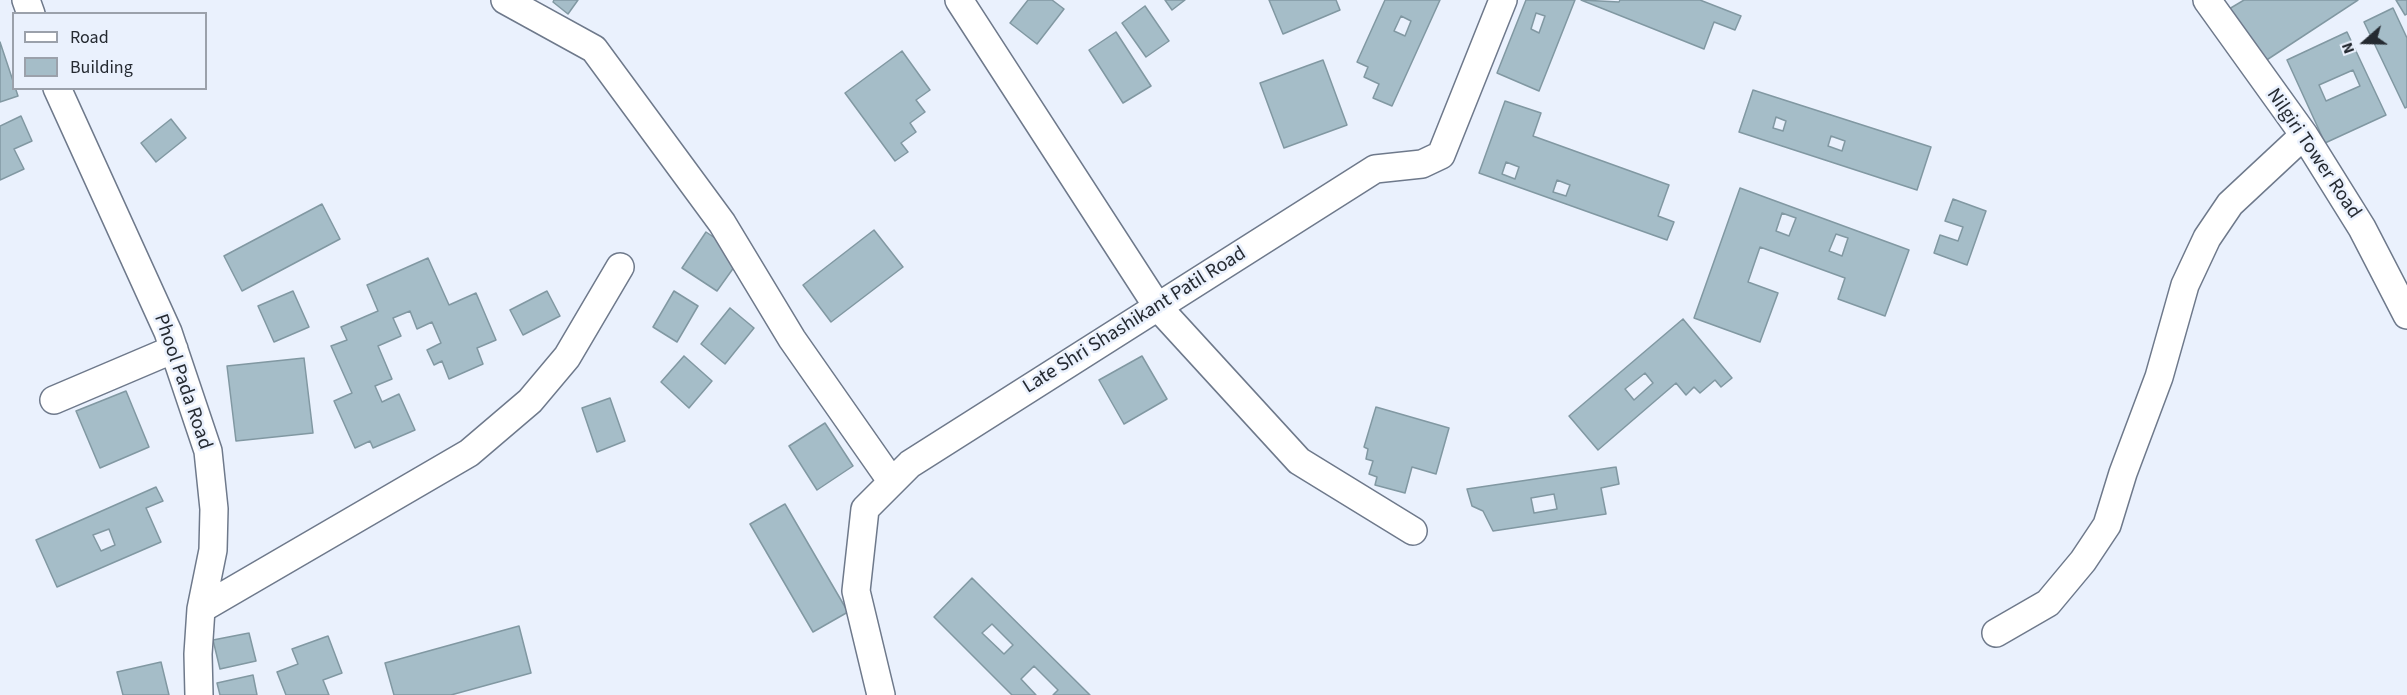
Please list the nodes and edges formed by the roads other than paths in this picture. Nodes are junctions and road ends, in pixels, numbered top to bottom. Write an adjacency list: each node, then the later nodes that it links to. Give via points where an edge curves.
1 (505, 0): 12 (street, via 594,49 722,223 792,339)
2 (959, 0): 8 (street)
3 (1503, 0): 8 (street, Late Shri Shashikant Patil Road, via 1441,155 1422,164 1375,169)
4 (2207, 0): 6 (street, Nilgiri Tower Road)
5 (58, 90): 10 (street, Phool Pada Road)
6 (2304, 135): 9 (street, Nilgiri Tower Road, via 2362,228); 15 (street, via 2230,204 2207,238 2185,285 2159,377 2107,525 2048,603)
7 (620, 267): 14 (street, via 567,357 530,401 469,453)
8 (1157, 306): 12 (street, Late Shri Shashikant Patil Road, via 910,464); 13 (street, via 1299,461)
9 (2407, 315)
10 (174, 350): 11 (street); 14 (street, Phool Pada Road, via 207,451 214,509 213,550)
11 (54, 400)
12 (892, 482): 17 (street, Late Shri Shashikant Patil Road, via 865,509 856,591)
13 (1413, 531)
14 (201, 609): 16 (street, Phool Pada Road)
15 (1996, 633)
16 (198, 695)
17 (881, 695)

